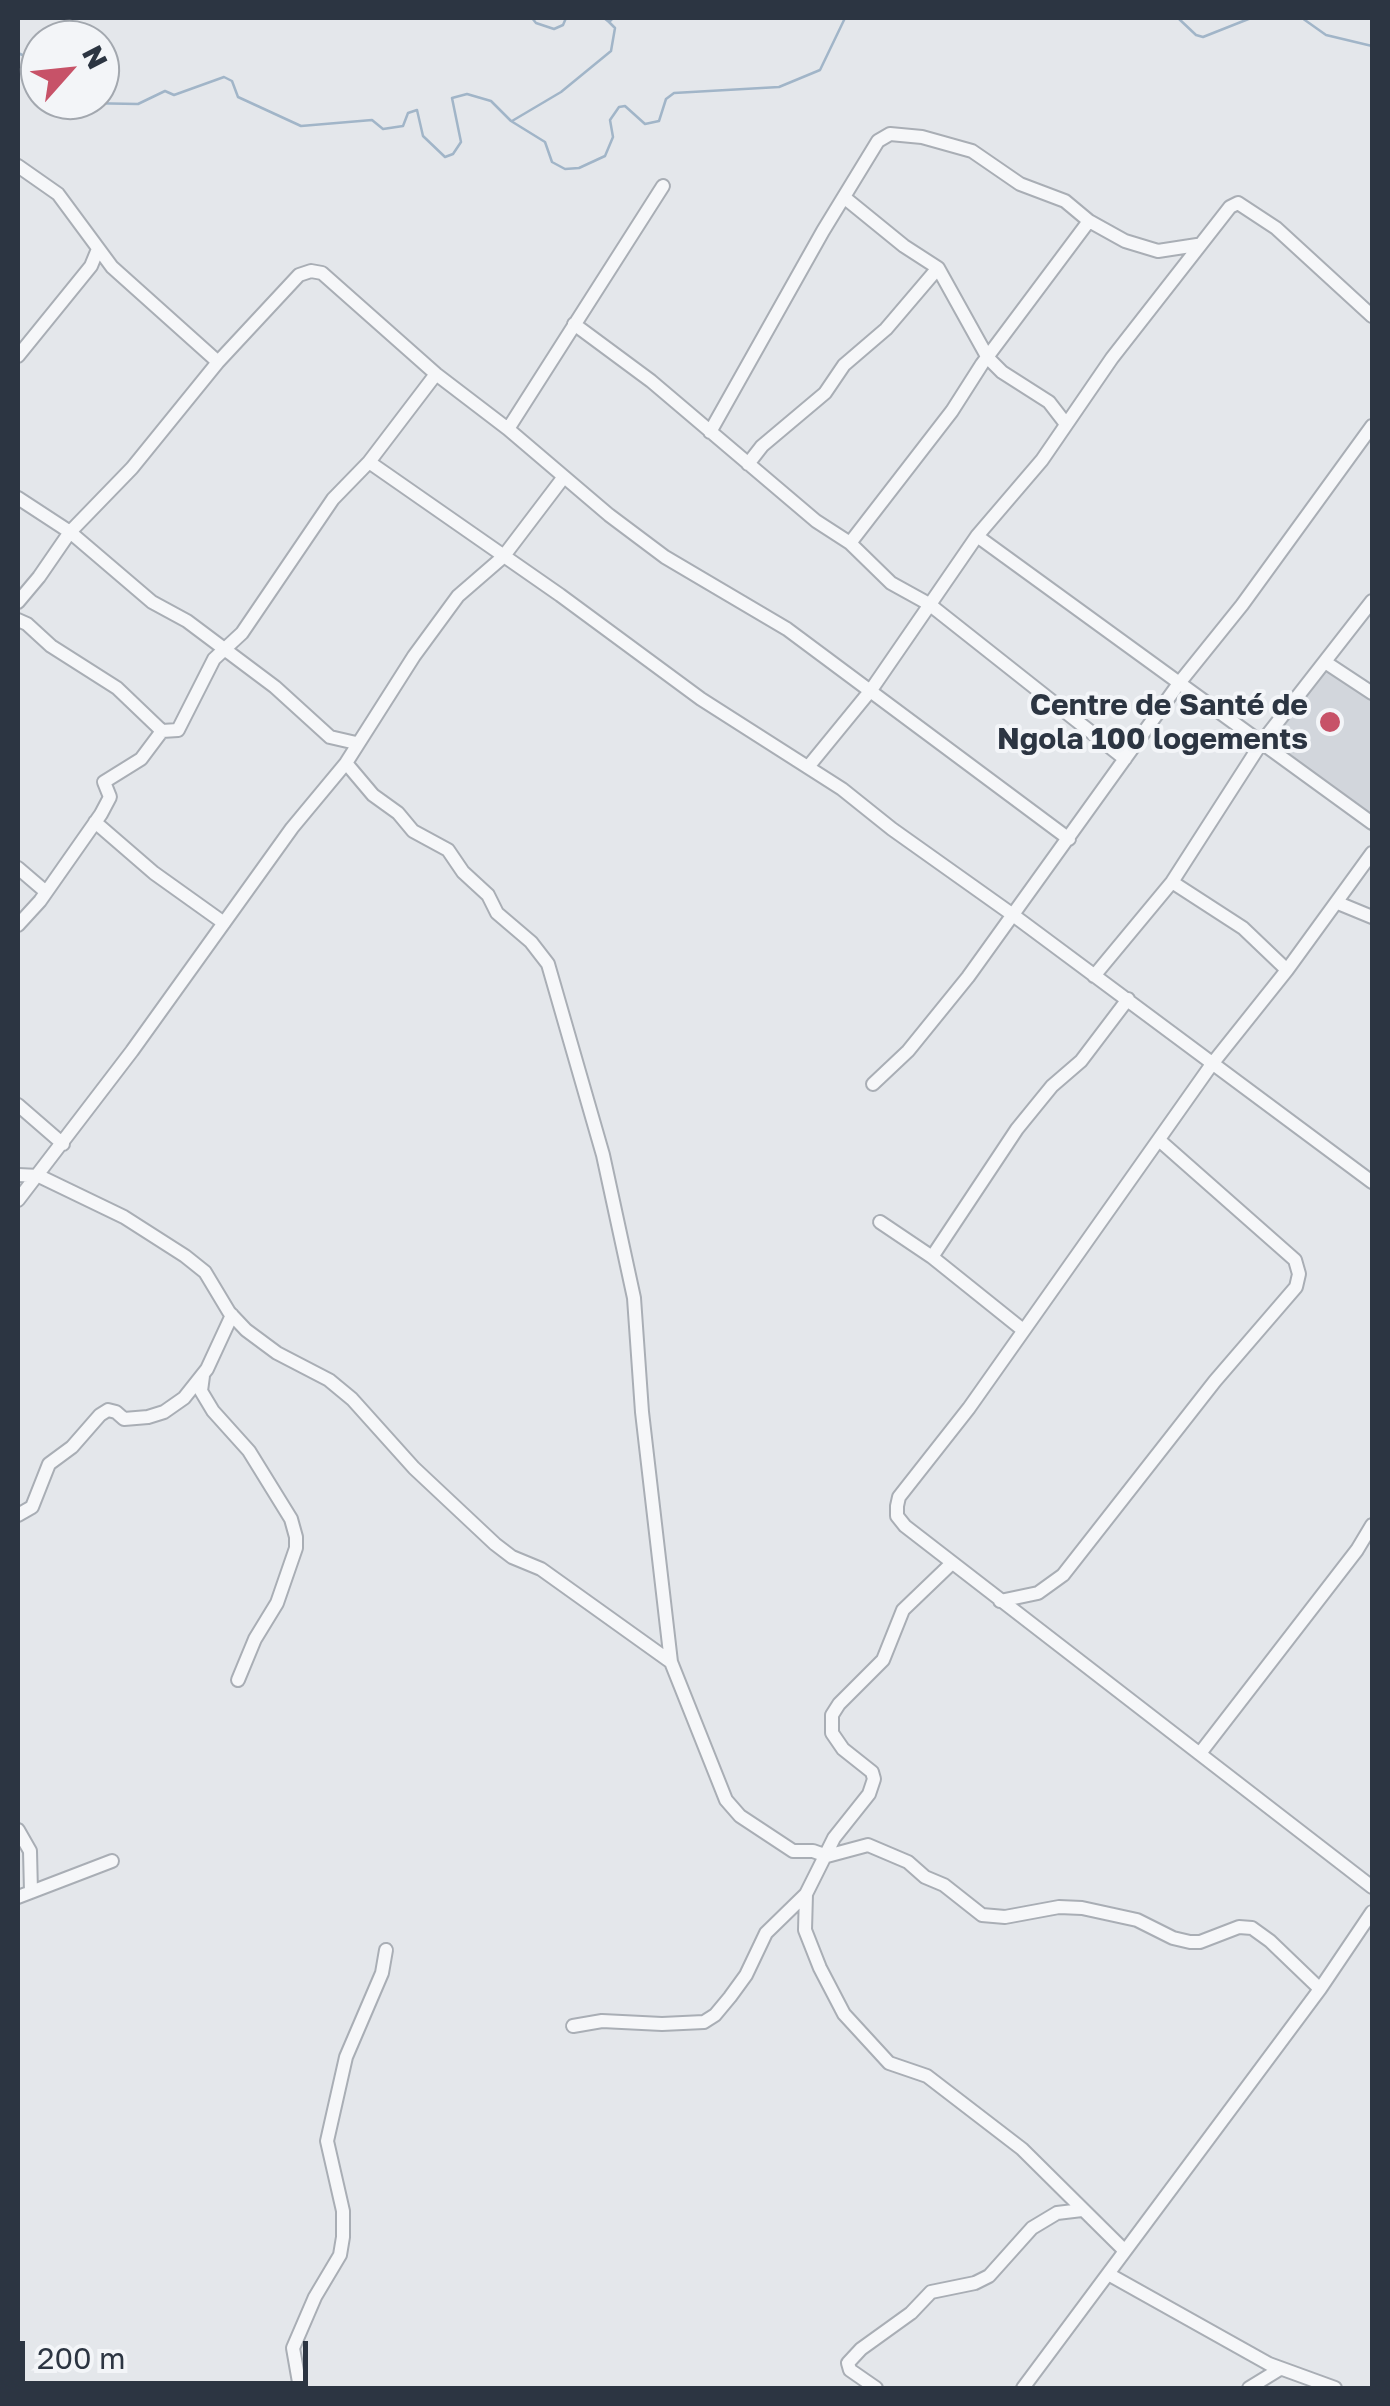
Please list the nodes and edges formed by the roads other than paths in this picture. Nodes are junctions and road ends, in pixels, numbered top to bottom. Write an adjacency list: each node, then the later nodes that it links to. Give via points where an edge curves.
1 (18, 166): 6 (street, via 58,194)
2 (663, 186): 9 (street)
3 (845, 198): 4 (street, via 878,142 905,134 972,151 1020,184 1064,201); 7 (street); 17 (street)
4 (1088, 222): 5 (street, via 1158,251); 11 (street)
5 (1198, 245): 8 (street, via 1238,203 1276,228); 14 (street)
6 (98, 249): 10 (street); 12 (street)
7 (938, 268): 11 (street); 19 (street, via 886,329 844,365 825,394)
8 (1372, 316)
9 (574, 324): 16 (street); 17 (street)
10 (18, 356)
11 (988, 358): 14 (street, via 1049,402); 24 (street)
12 (218, 362): 13 (street, via 310,271 322,273); 22 (street)
13 (436, 374): 16 (street); 18 (street)
14 (1066, 424): 23 (street)
15 (1372, 426): 32 (street)
16 (508, 430): 20 (street)
17 (710, 432): 19 (street)
18 (369, 462): 25 (street); 30 (street, via 333,499 242,632)
19 (748, 464): 24 (street)
20 (563, 478): 25 (street); 33 (street, via 665,557 787,629)
21 (18, 498): 22 (street)
22 (70, 532): 26 (street); 30 (street, via 152,602)
23 (976, 536): 28 (street); 32 (street)
24 (850, 543): 28 (street, via 891,583)
25 (502, 558): 37 (street, via 458,596); 40 (street)
26 (18, 602)
27 (1372, 602): 31 (street)
28 (929, 604): 33 (street); 38 (street)
29 (18, 620): 35 (street, via 118,688)
30 (222, 650): 35 (street, via 178,730); 37 (street, via 330,737)
31 (1326, 662): 34 (street); 36 (street)
32 (1180, 682): 36 (street); 38 (street)
33 (871, 690): 40 (street); 43 (street)
34 (1372, 693)
35 (162, 731): 41 (street, via 141,759 104,782 110,797)
36 (1262, 742): 42 (street); 46 (street)
37 (356, 743): 39 (street)
38 (1126, 759): 43 (street)
39 (346, 763): 51 (street); 74 (street, via 413,831 448,850 548,964 603,1155 634,1295)
40 (808, 767): 49 (street)
41 (95, 822): 47 (street); 51 (street)
42 (1372, 823)
43 (1070, 839): 49 (street)
44 (1372, 853): 48 (street)
45 (18, 868): 47 (street)
46 (1172, 882): 53 (street, via 1242,928); 54 (street)
47 (46, 892): 52 (street)
48 (1338, 903): 50 (street); 53 (street)
49 (1013, 914): 54 (street); 57 (street, via 925,1032)
50 (1372, 917)
51 (224, 923): 60 (street)
52 (18, 925)
53 (1288, 970): 56 (street)
54 (1094, 976): 55 (street)
55 (1128, 999): 56 (street); 66 (street, via 1017,1129)
56 (1212, 1064): 59 (street); 63 (street)
57 (873, 1084)
58 (18, 1105): 60 (street)
59 (1159, 1140): 68 (street); 73 (street, via 1286,1249 1300,1274 1296,1287 1063,1575 1038,1593)
60 (63, 1144): 62 (street)
61 (18, 1175): 62 (street)
62 (39, 1176): 64 (street); 67 (street, via 124,1216 185,1256 205,1272)
63 (1372, 1182)
64 (18, 1200)
65 (880, 1222): 66 (street)
66 (932, 1257): 68 (street)
67 (232, 1315): 69 (street); 74 (street, via 277,1353 318,1372 352,1399 494,1544 541,1568)
68 (1023, 1330): 72 (street, via 896,1506 905,1526)
69 (203, 1376): 70 (street, via 164,1412 124,1419 108,1410 100,1415 49,1464 32,1507); 75 (street, via 201,1392 249,1451 296,1537 277,1603)
70 (18, 1516)
71 (1372, 1525): 76 (street)
72 (952, 1563): 73 (street); 78 (street, via 903,1610 884,1660 832,1715 832,1733 874,1780)
73 (1000, 1601): 76 (street)
74 (671, 1662): 78 (street, via 726,1800 793,1851)
75 (238, 1680)
76 (1201, 1752): 80 (street)
77 (18, 1830): 82 (street, via 30,1851)
78 (827, 1856): 81 (street); 85 (street, via 868,1845 944,1884 982,1915 1082,1908 1200,1942 1252,1928)
79 (112, 1861): 82 (street)
80 (1372, 1888)
81 (806, 1894): 86 (street, via 766,1933 746,1976 704,2022); 87 (street, via 805,1930 844,2014 889,2063 926,2076 1022,2148)
82 (24, 1895)
83 (1372, 1912): 85 (street)
84 (386, 1950): 91 (street, via 346,2057 327,2141 343,2236 340,2255 293,2348)
85 (1320, 1988): 88 (street)
86 (573, 2026)
87 (1082, 2210): 88 (street); 92 (street, via 1058,2213 1032,2228 989,2276 931,2292 861,2350 850,2370)
88 (1125, 2252): 89 (street)
89 (1110, 2275): 90 (street); 93 (street)
90 (1280, 2368): 94 (street); 95 (street)
91 (300, 2388)
92 (876, 2388)
93 (1024, 2388)
94 (1249, 2388)
95 (1335, 2388)

